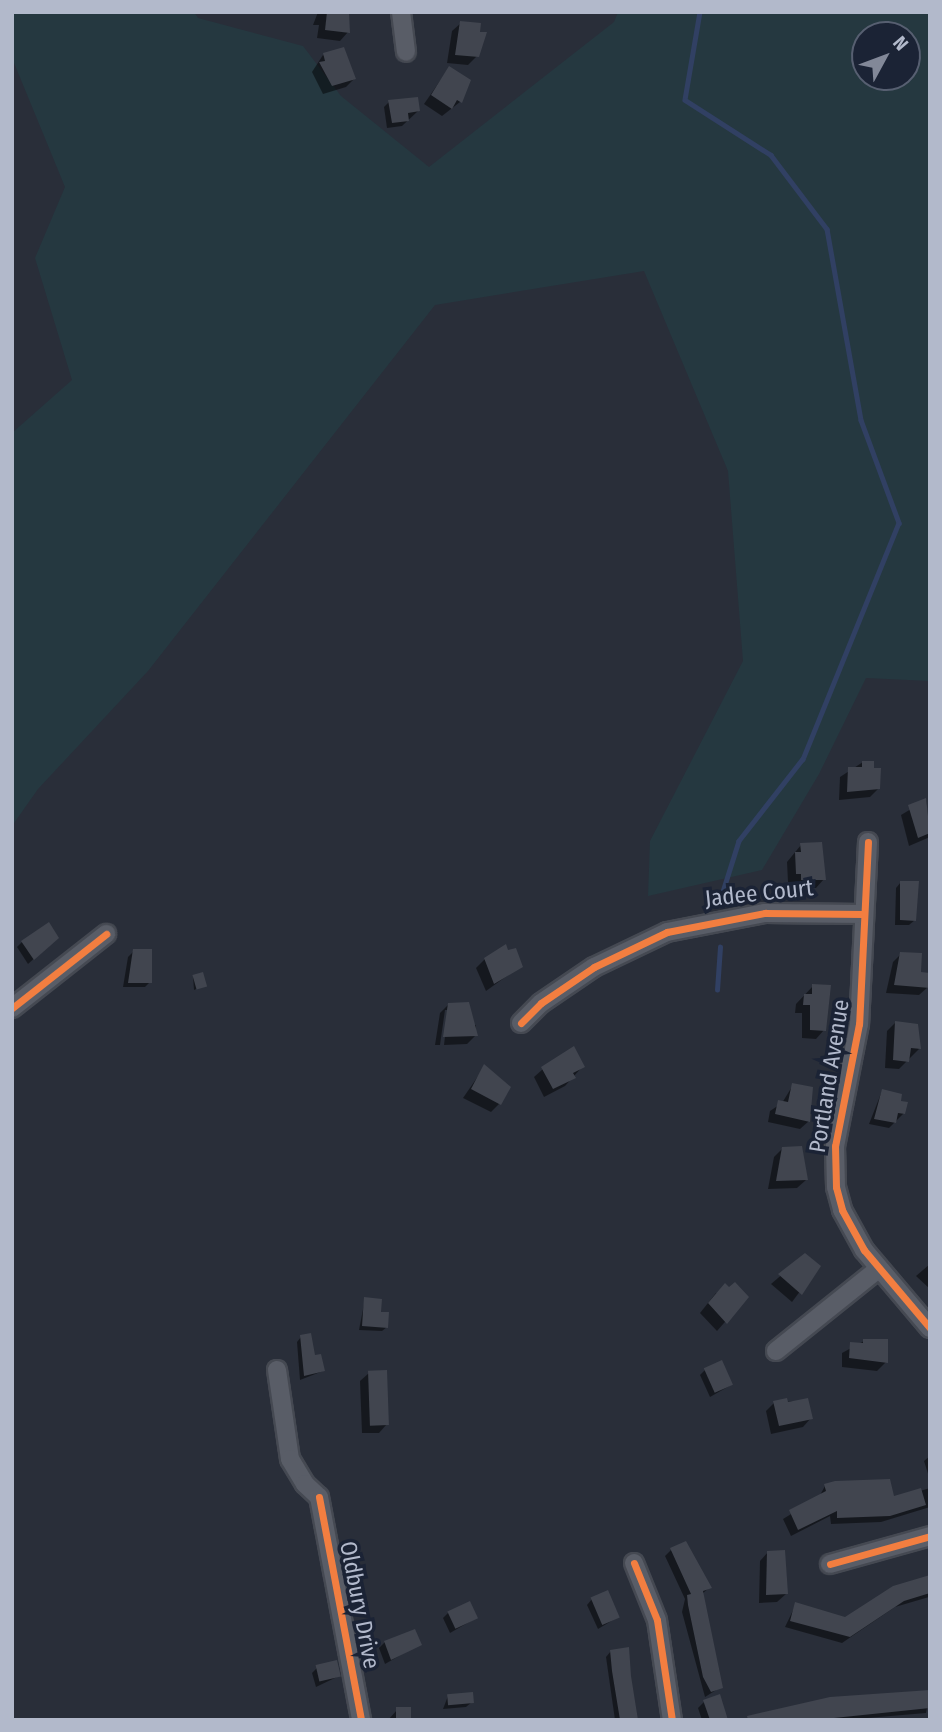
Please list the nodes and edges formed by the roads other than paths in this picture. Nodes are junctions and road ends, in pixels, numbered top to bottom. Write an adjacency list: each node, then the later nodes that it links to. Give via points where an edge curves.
1 (401, 12): 2 (street)
2 (406, 52)
3 (868, 842): 4 (street, Portland Avenue)
4 (863, 914): 7 (street, Jadee Court, via 765,913 667,932 594,967 541,1003); 8 (street, Portland Avenue, via 859,1024 839,1117 834,1172 842,1210)
5 (106, 934): 6 (street)
6 (12, 1008)
7 (521, 1024)
8 (877, 1269): 9 (street, Portland Avenue); 10 (street)
9 (930, 1328)
10 (776, 1351)
11 (277, 1370): 15 (street, Oldbury Drive, via 290,1459 304,1484 319,1497)
12 (930, 1536): 14 (street)
13 (634, 1563): 16 (street, via 657,1620)
14 (830, 1564)
15 (361, 1720)
16 (672, 1720)

